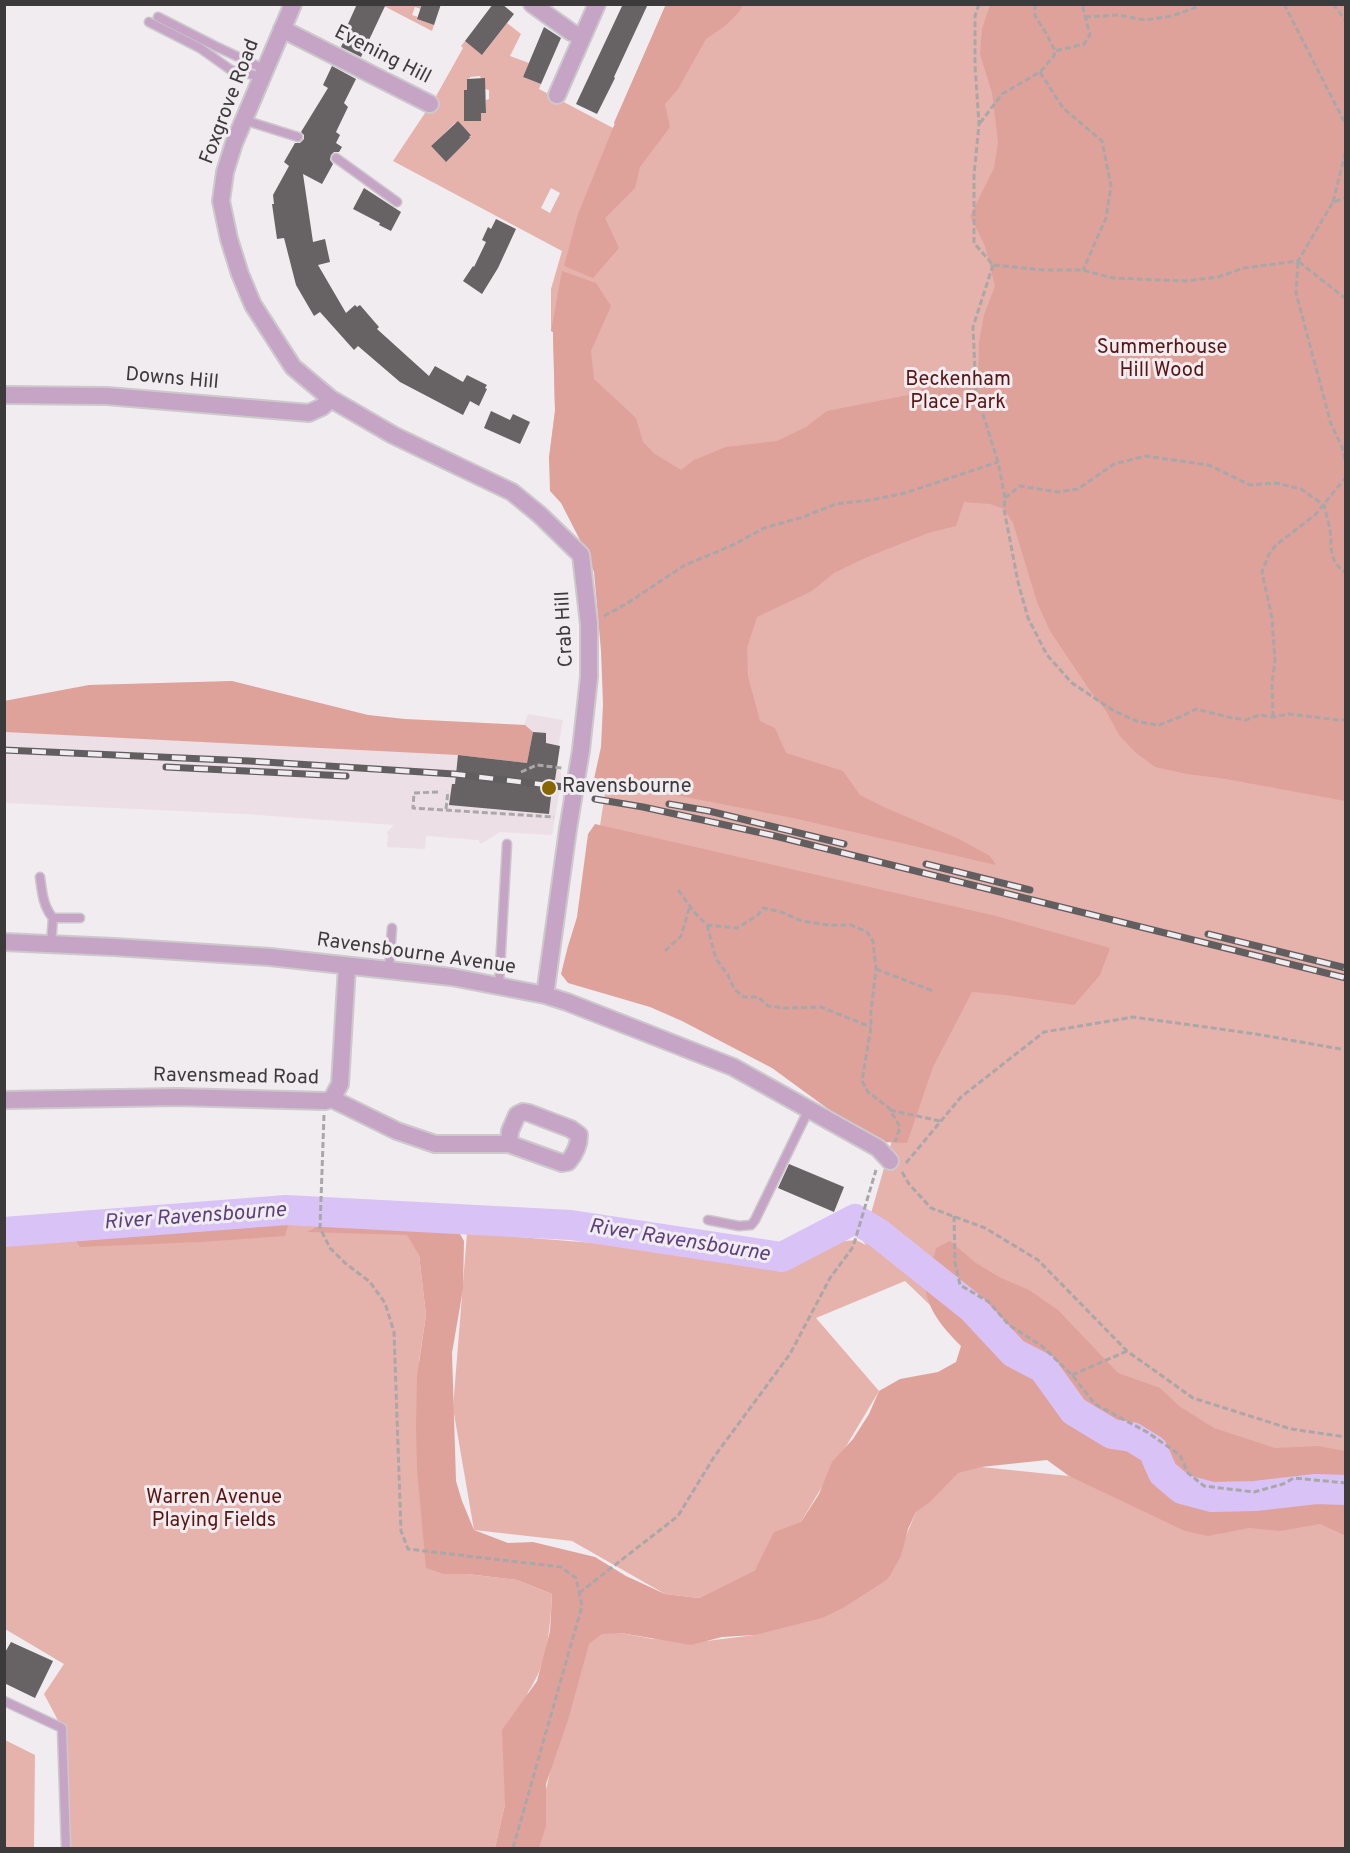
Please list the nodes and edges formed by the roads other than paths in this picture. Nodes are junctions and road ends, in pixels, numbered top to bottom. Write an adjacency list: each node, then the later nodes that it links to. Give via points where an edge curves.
1 (293, 4): 4 (street, Foxgrove Road)
2 (532, 4): 5 (street)
3 (597, 4): 5 (street)
4 (282, 29): 6 (street, Foxgrove Road); 8 (street, Evening Hill)
5 (582, 37): 7 (street)
6 (264, 73): 6 (lane, via 154,20 231,70); 9 (street, Foxgrove Road)
7 (557, 95)
8 (430, 104)
9 (244, 120): 10 (lane); 14 (street, Foxgrove Road, via 225,172 221,201 240,274 268,330 293,367)
10 (298, 137)
11 (336, 158): 12 (lane)
12 (397, 202)
13 (4, 395): 14 (street, Downs Hill, via 107,396 309,413)
14 (331, 399): 25 (street, Crab Hill, bridge, via 393,435 512,492 581,555 589,624 589,677)
15 (507, 844): 24 (lane)
16 (40, 877): 17 (lane, via 48,913)
17 (53, 918): 18 (lane); 21 (lane)
18 (80, 918)
19 (392, 928): 23 (lane)
20 (4, 942): 21 (street, Ravensbourne Avenue)
21 (51, 944): 22 (street, Ravensbourne Avenue, via 270,957)
22 (346, 966): 23 (street, Ravensbourne Avenue); 27 (street, Ravensmead Road, via 340,1084)
23 (389, 970): 24 (street, Ravensbourne Avenue)
24 (499, 986): 25 (street, Ravensbourne Avenue)
25 (545, 995): 28 (street, Ravensbourne Avenue, via 733,1067)
26 (4, 1100): 27 (street, Ravensmead Road, via 178,1097)
27 (329, 1100): 29 (street, via 435,1144)
28 (809, 1109): 30 (street, Ravensbourne Avenue); 31 (lane, via 751,1226)
29 (509, 1144)
30 (890, 1157)
31 (708, 1220)
32 (4, 1701): 33 (lane, via 62,1728)
33 (66, 1848)

